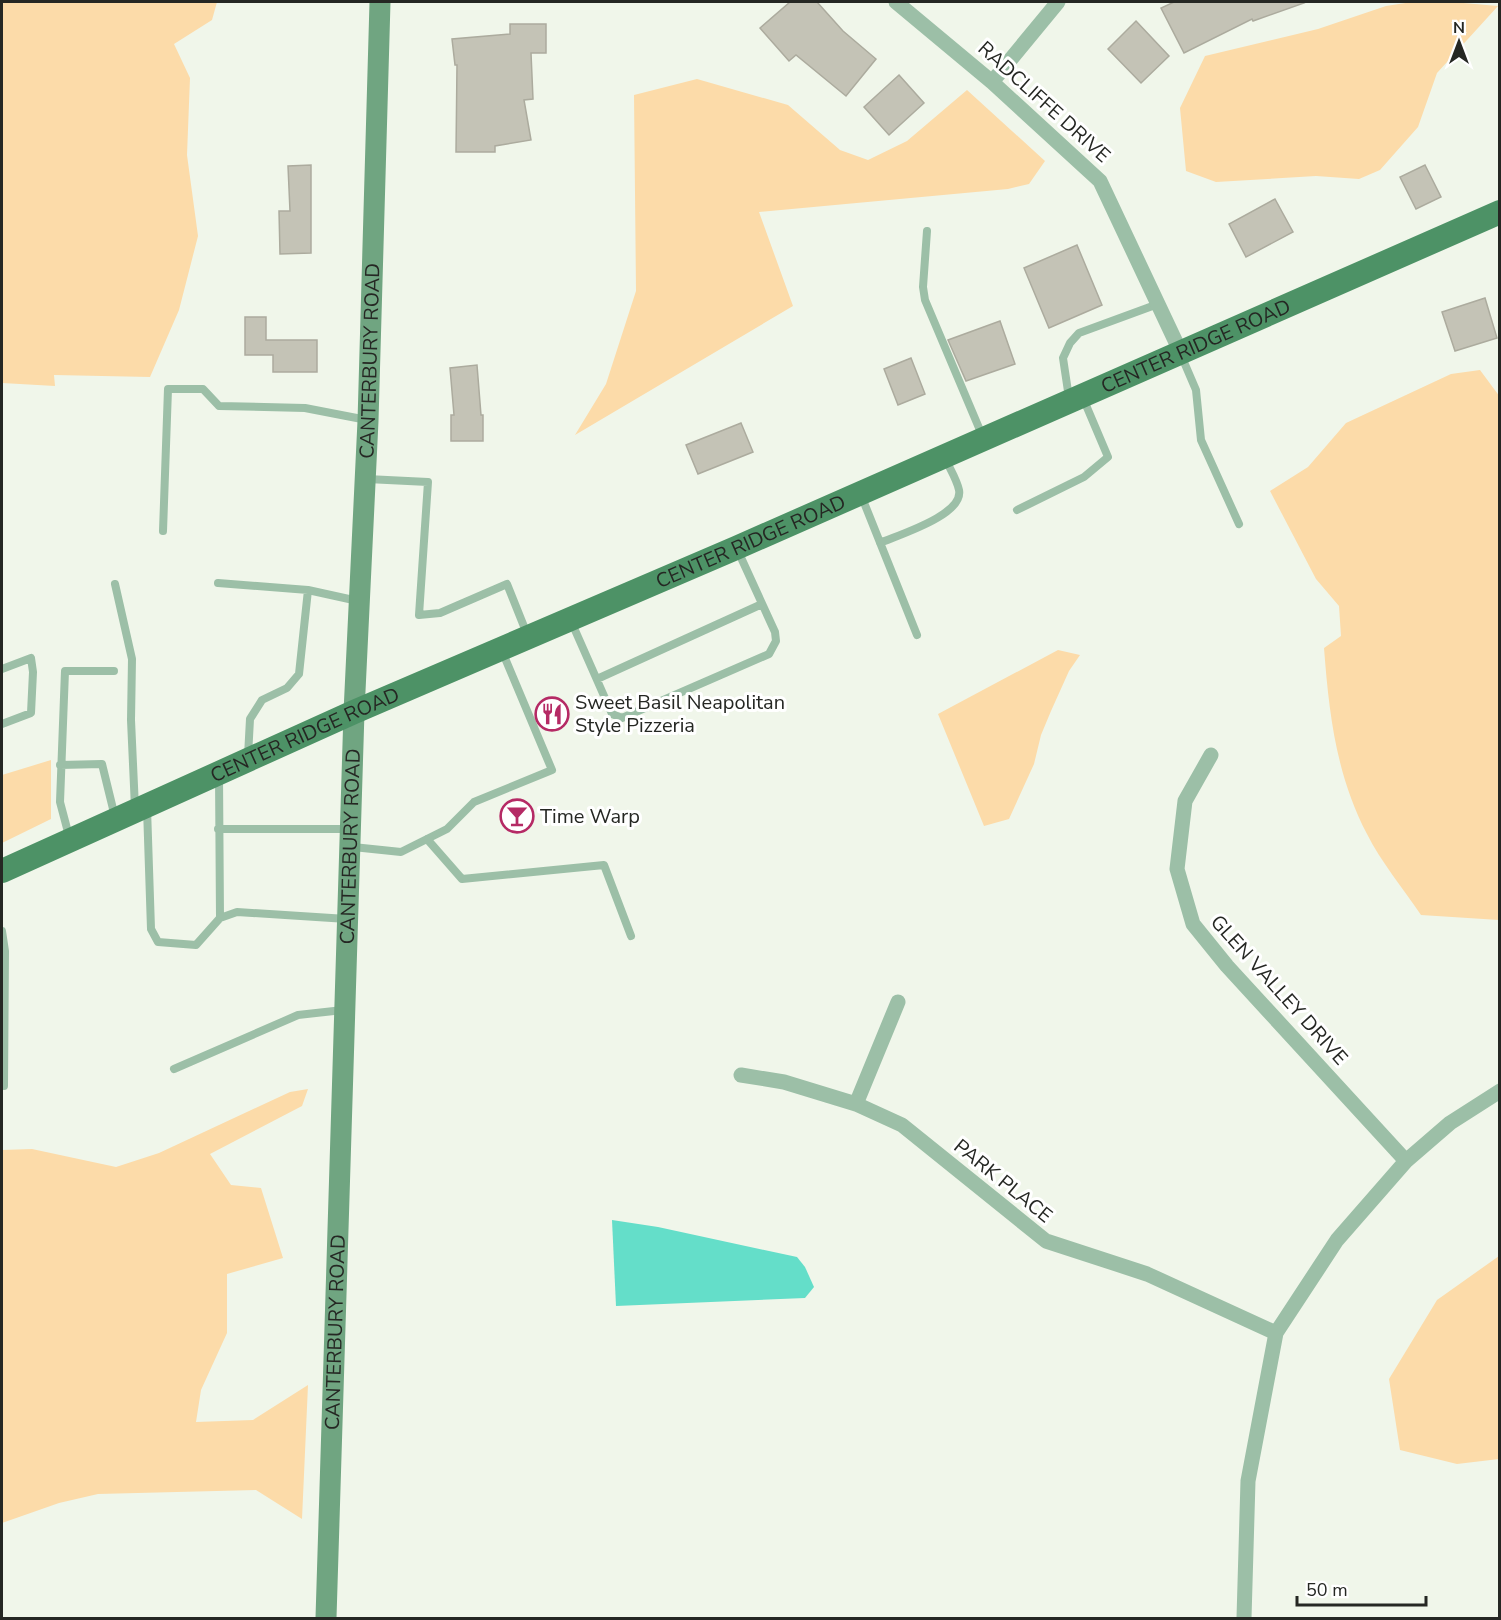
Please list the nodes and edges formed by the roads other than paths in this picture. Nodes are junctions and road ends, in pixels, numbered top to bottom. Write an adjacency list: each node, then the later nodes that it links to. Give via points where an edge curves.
1 (380, 2): 10 (street, CANTERBURY ROAD)
2 (896, 2): 4 (street, RADCLIFFE DRIVE)
3 (1058, 2): 4 (street)
4 (992, 82): 7 (street, RADCLIFFE DRIVE, via 1100,181)
5 (1500, 212): 8 (main road, CENTER RIDGE ROAD)
6 (927, 231): 11 (lane, via 925,300)
7 (1158, 304): 8 (street, RADCLIFFE DRIVE); 9 (lane, via 1079,333 1063,358)
8 (1181, 354): 9 (main road, CENTER RIDGE ROAD); 16 (lane, via 1196,390 1201,440)
9 (1076, 399): 11 (main road, CENTER RIDGE ROAD); 15 (lane, via 1108,457 1084,477)
10 (368, 421): 13 (street, CANTERBURY ROAD); 17 (lane, via 305,408 219,406 203,389 168,389)
11 (983, 440): 12 (main road, CENTER RIDGE ROAD)
12 (944, 457): 14 (main road, CENTER RIDGE ROAD); 18 (lane, via 960,492 957,502 938,518)
13 (365, 479): 23 (street, CANTERBURY ROAD); 27 (lane, via 428,482 419,615 440,613 507,584)
14 (861, 493): 18 (lane); 19 (main road, CENTER RIDGE ROAD)
15 (1017, 510)
16 (1239, 525)
17 (163, 531)
18 (880, 543): 26 (lane)
19 (736, 548): 24 (lane); 25 (main road, CENTER RIDGE ROAD)
20 (115, 584): 38 (lane, via 132,659)
21 (218, 584): 22 (lane)
22 (308, 590): 23 (lane); 35 (lane, via 299,674 287,688 261,699 250,719)
23 (359, 601): 32 (street, CANTERBURY ROAD)
24 (762, 604): 31 (lane); 31 (lane, via 775,633 770,654 622,718 612,714)
25 (571, 620): 27 (main road, CENTER RIDGE ROAD); 31 (lane)
26 (917, 635)
27 (529, 638): 28 (main road, CENTER RIDGE ROAD)
28 (502, 650): 32 (main road, CENTER RIDGE ROAD); 41 (lane, via 552,770 474,802 447,829)
29 (2, 669): 33 (lane, via 31,658 31,713)
30 (114, 671): 36 (lane, via 65,671)
31 (597, 680)
32 (354, 712): 35 (main road, CENTER RIDGE ROAD); 40 (street, CANTERBURY ROAD)
33 (2, 724)
34 (1211, 755): 55 (street, GLEN VALLEY DRIVE, via 1185,801 1177,869 1193,924)
35 (247, 760): 37 (main road, CENTER RIDGE ROAD)
36 (60, 765): 38 (lane, via 102,764); 42 (lane, via 60,802)
37 (219, 774): 38 (main road, CENTER RIDGE ROAD); 39 (lane)
38 (133, 813): 42 (main road, CENTER RIDGE ROAD); 44 (lane, via 150,929 158,942 196,945)
39 (218, 829): 40 (lane); 44 (lane)
40 (350, 838): 41 (lane, via 401,852); 45 (street, CANTERBURY ROAD)
41 (428, 839): 47 (lane, via 462,879 604,864)
42 (70, 840): 43 (main road, CENTER RIDGE ROAD)
43 (2, 871)
44 (220, 918): 45 (lane, via 237,912)
45 (348, 919): 49 (street, CANTERBURY ROAD)
46 (2, 931): 52 (lane, via 6,951)
47 (631, 936)
48 (898, 1002): 54 (street)
49 (345, 1010): 50 (lane, via 297,1016); 57 (street, CANTERBURY ROAD)
50 (174, 1069)
51 (741, 1075): 54 (street, PARK PLACE)
52 (4, 1086)
53 (1500, 1091): 55 (street, via 1450,1123)
54 (856, 1104): 56 (street, PARK PLACE, via 902,1125 1046,1241 1147,1274)
55 (1406, 1161): 56 (street, via 1337,1240)
56 (1276, 1333): 58 (street, via 1248,1481)
57 (326, 1618)
58 (1244, 1618)

